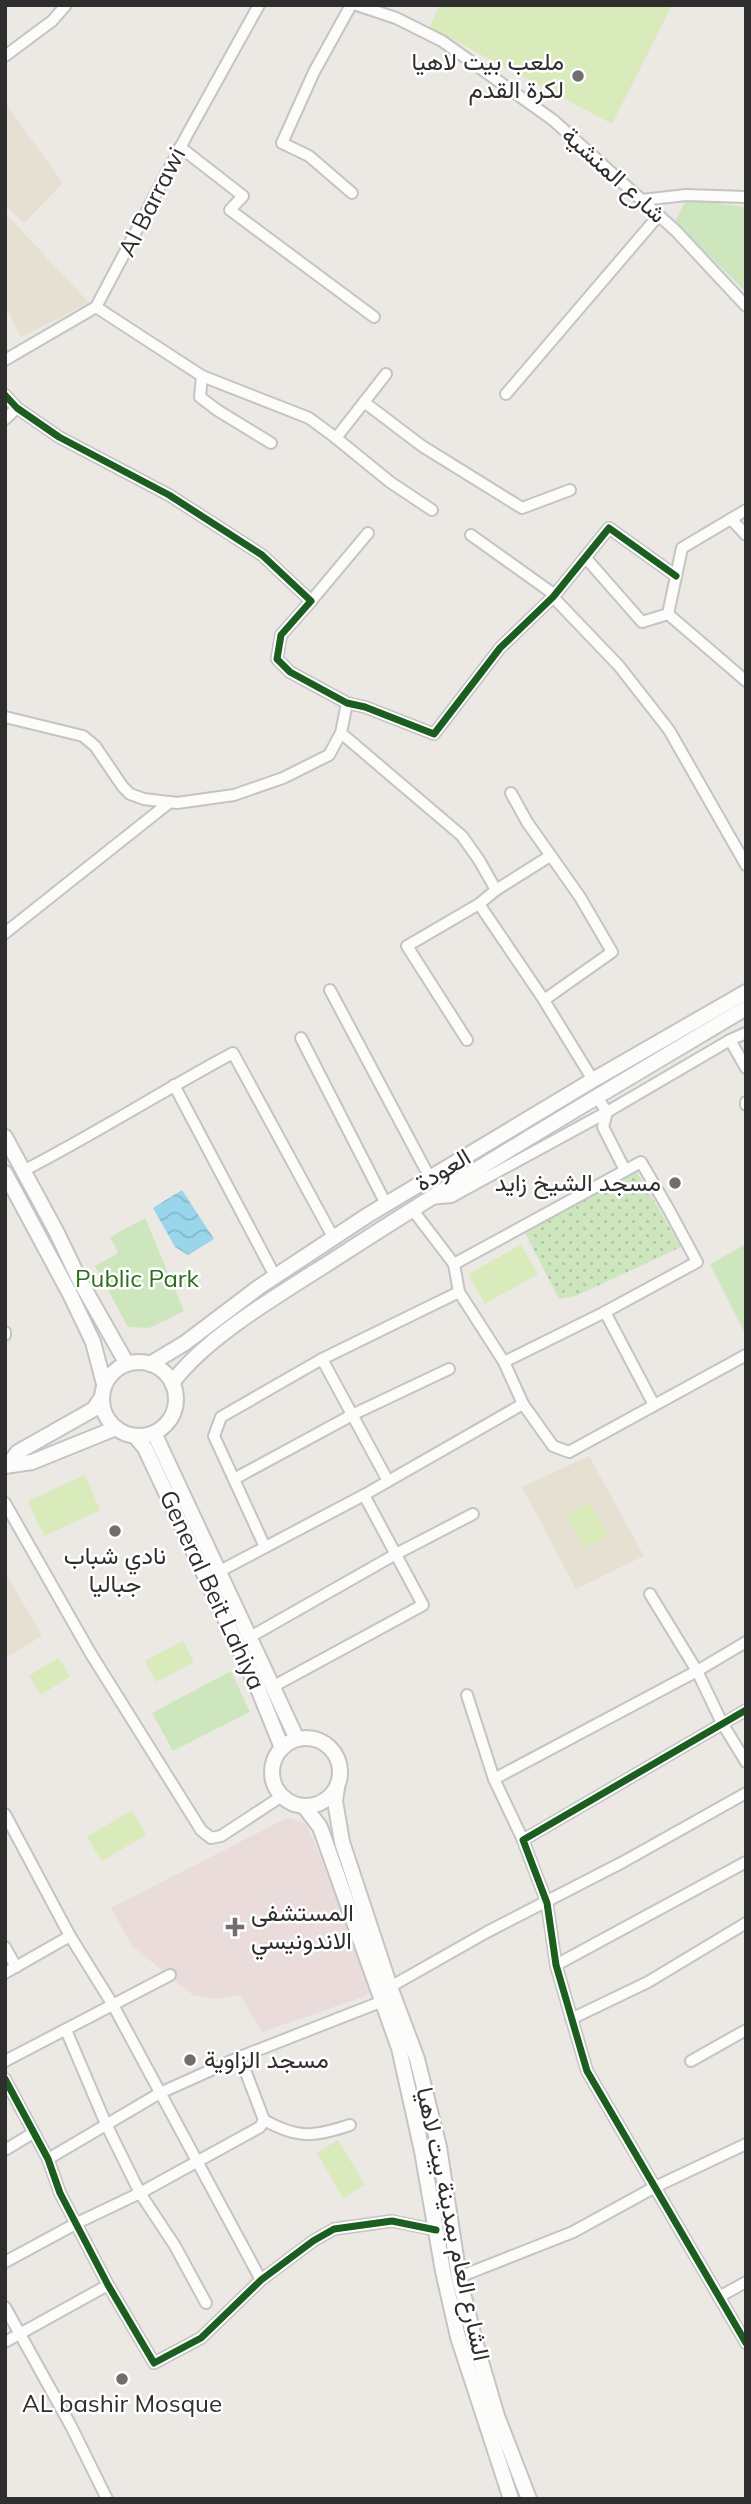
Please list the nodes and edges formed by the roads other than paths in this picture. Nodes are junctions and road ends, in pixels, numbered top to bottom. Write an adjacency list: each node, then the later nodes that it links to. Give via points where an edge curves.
1 (66, 5): 5 (street)
2 (259, 5): 6 (street, Al Barrawi)
3 (351, 5): 7 (street, via 282,143 309,156)
4 (357, 5): 9 (street, شارع المنشية, via 442,41 482,68 554,120)
5 (5, 56)
6 (180, 147): 12 (street, Al Barrawi); 13 (street, via 243,196 230,210)
7 (352, 193)
8 (746, 198): 9 (street, via 686,195)
9 (642, 200): 10 (street, شارع المنشية)
10 (659, 215): 11 (street, شارع المنشية); 17 (street)
11 (746, 306)
12 (96, 307): 14 (street); 16 (street)
13 (374, 317)
14 (5, 360)
15 (386, 374): 19 (street)
16 (202, 376): 22 (street, via 309,418); 23 (street, via 200,397)
17 (506, 394)
18 (5, 395): 20 (street)
19 (364, 402): 22 (street); 24 (street, via 422,446 522,508)
20 (18, 408): 21 (street); 34 (street, via 59,437 169,495 262,555)
21 (5, 419)
22 (336, 438): 25 (street)
23 (271, 443)
24 (570, 491)
25 (432, 510)
26 (746, 510): 27 (street)
27 (731, 519): 30 (street); 32 (street, via 682,548)
28 (368, 533): 34 (street)
29 (471, 535): 33 (street)
30 (746, 535)
31 (585, 557): 32 (street, via 608,528); 33 (street); 35 (street, via 642,622)
32 (676, 576): 35 (street)
33 (554, 596): 37 (street, via 500,648 434,734); 43 (street, via 619,666 669,730)
34 (311, 601): 37 (street, via 281,635 277,659 290,672)
35 (668, 614): 36 (street)
36 (746, 681)
37 (347, 703): 39 (street)
38 (5, 717): 41 (street, via 83,737 95,746 130,794)
39 (341, 733): 41 (street, via 329,755 283,778 234,795); 44 (street, via 462,836)
40 (511, 793): 42 (street)
41 (170, 802): 46 (street)
42 (550, 856): 44 (street); 49 (street, via 612,952)
43 (746, 865)
44 (496, 890): 45 (street)
45 (479, 904): 49 (street); 53 (street, via 407,946)
46 (5, 933)
47 (330, 990): 64 (street)
48 (746, 992): 56 (main road, العودة)
49 (544, 1000): 56 (street)
50 (745, 1011): 58 (main road, العودة)
51 (746, 1033): 54 (street)
52 (301, 1038): 66 (street)
53 (467, 1040)
54 (730, 1040): 55 (street); 59 (street)
55 (746, 1069)
56 (593, 1080): 64 (main road, العودة)
57 (174, 1085): 61 (street, via 85,1139); 68 (street, via 233,1053); 70 (street)
58 (597, 1097): 59 (street); 65 (main road, العودة)
59 (607, 1112): 62 (street, via 603,1127); 65 (street, via 451,1197)
60 (6, 1141): 61 (main road)
61 (15, 1164): 76 (main road)
62 (625, 1170): 69 (street); 72 (street, via 640,1162 697,1262)
63 (5, 1173): 80 (main road, via 93,1342)
64 (430, 1178): 66 (main road, العودة)
65 (427, 1199): 67 (main road, العودة)
66 (386, 1204): 68 (main road, العودة)
67 (412, 1209): 69 (street); 79 (main road, العودة, via 245,1318 187,1363)
68 (333, 1237): 70 (main road, العودة)
69 (454, 1264): 71 (street)
70 (275, 1276): 77 (main road, العودة)
71 (459, 1292): 74 (street); 75 (street)
72 (605, 1312): 75 (street); 82 (street)
73 (746, 1354): 82 (street)
74 (322, 1359): 83 (street); 88 (street, via 221,1417 214,1436)
75 (504, 1362): 81 (street)
76 (127, 1364): 77 (main road); 80 (main road, via 111,1374)
77 (150, 1364): 79 (main road)
78 (449, 1369): 83 (street)
79 (172, 1383): 85 (main road, via 174,1412)
80 (103, 1391): 84 (main road, via 106,1416); 87 (main road, via 94,1409 19,1452)
81 (523, 1404): 82 (street, via 553,1446 569,1452); 89 (street)
82 (654, 1405)
83 (354, 1414): 88 (street); 89 (street)
84 (116, 1428): 86 (main road); 87 (main road, via 32,1462)
85 (154, 1433): 86 (main road); 95 (main road, General Beit Lahiya)
86 (135, 1436): 105 (main road, General Beit Lahiya, via 145,1448)
87 (7, 1465)
88 (234, 1479): 93 (street)
89 (388, 1481): 90 (street)
90 (364, 1495): 93 (street); 94 (street)
91 (5, 1503): 110 (street, via 91,1654 201,1830 211,1838 222,1836)
92 (473, 1514): 94 (street)
93 (265, 1548): 95 (street)
94 (396, 1554): 97 (street); 100 (street, via 423,1605)
95 (220, 1572): 97 (main road, General Beit Lahiya)
96 (650, 1594): 99 (street)
97 (250, 1637): 100 (main road, General Beit Lahiya)
98 (746, 1642): 99 (street)
99 (697, 1671): 103 (street); 107 (street)
100 (274, 1686): 104 (main road, General Beit Lahiya)
101 (467, 1695): 107 (street)
102 (746, 1710): 103 (street)
103 (722, 1723): 106 (street); 113 (street)
104 (297, 1739): 105 (main road); 108 (main road, via 318,1740 332,1748 341,1770)
105 (282, 1748): 110 (main road, via 272,1772)
106 (746, 1762)
107 (494, 1779): 113 (street)
108 (337, 1788): 111 (main road, via 324,1801); 123 (main road, الشارع العام بمدينة بيت لاهيا, via 342,1842)
109 (746, 1793): 115 (street)
110 (282, 1796): 111 (main road)
111 (304, 1806): 124 (main road, via 320,1827)
112 (5, 1814): 117 (street)
113 (523, 1840): 115 (street)
114 (746, 1862): 119 (street)
115 (547, 1903): 119 (street); 123 (street)
116 (746, 1923): 126 (street, via 648,1982)
117 (70, 1936): 120 (street); 125 (street)
118 (5, 1947): 120 (street)
119 (556, 1965): 126 (street)
120 (16, 1966): 121 (street)
121 (5, 1973)
122 (170, 1975): 125 (street)
123 (390, 1987): 147 (main road, الشارع العام بمدينة بيت لاهيا, via 417,2059 439,2147)
124 (383, 2001): 129 (street); 145 (main road, via 399,2048)
125 (113, 2005): 127 (street); 133 (street)
126 (571, 2019): 142 (street, via 587,2071)
127 (66, 2030): 130 (street); 135 (street)
128 (746, 2031): 131 (street)
129 (240, 2057): 133 (street); 134 (street)
130 (5, 2061)
131 (691, 2061)
132 (5, 2079): 137 (street)
133 (160, 2093): 135 (street); 141 (street)
134 (264, 2120): 136 (street, via 282,2130 319,2135); 141 (street, via 260,2127)
135 (106, 2124): 140 (street); 143 (street)
136 (350, 2125)
137 (33, 2133): 139 (street); 140 (street)
138 (746, 2144): 142 (street)
139 (5, 2150)
140 (48, 2159): 144 (street)
141 (195, 2161): 143 (street); 148 (street)
142 (655, 2187): 147 (street, via 573,2232); 151 (street)
143 (140, 2193): 144 (street); 152 (street)
144 (77, 2223): 146 (street); 150 (street)
145 (436, 2230): 148 (street, via 392,2221 334,2229); 158 (main road, via 458,2337)
146 (5, 2262)
147 (459, 2277): 159 (main road, الشارع العام بمدينة بيت لاهيا, via 497,2416)
148 (261, 2280): 150 (street, via 201,2338 154,2363)
149 (746, 2282): 151 (street)
150 (108, 2285): 154 (street)
151 (719, 2297): 156 (street)
152 (206, 2303)
153 (5, 2307): 154 (street)
154 (19, 2335): 155 (street); 157 (street)
155 (5, 2342)
156 (746, 2343)
157 (107, 2499)
158 (511, 2499)
159 (529, 2499)

